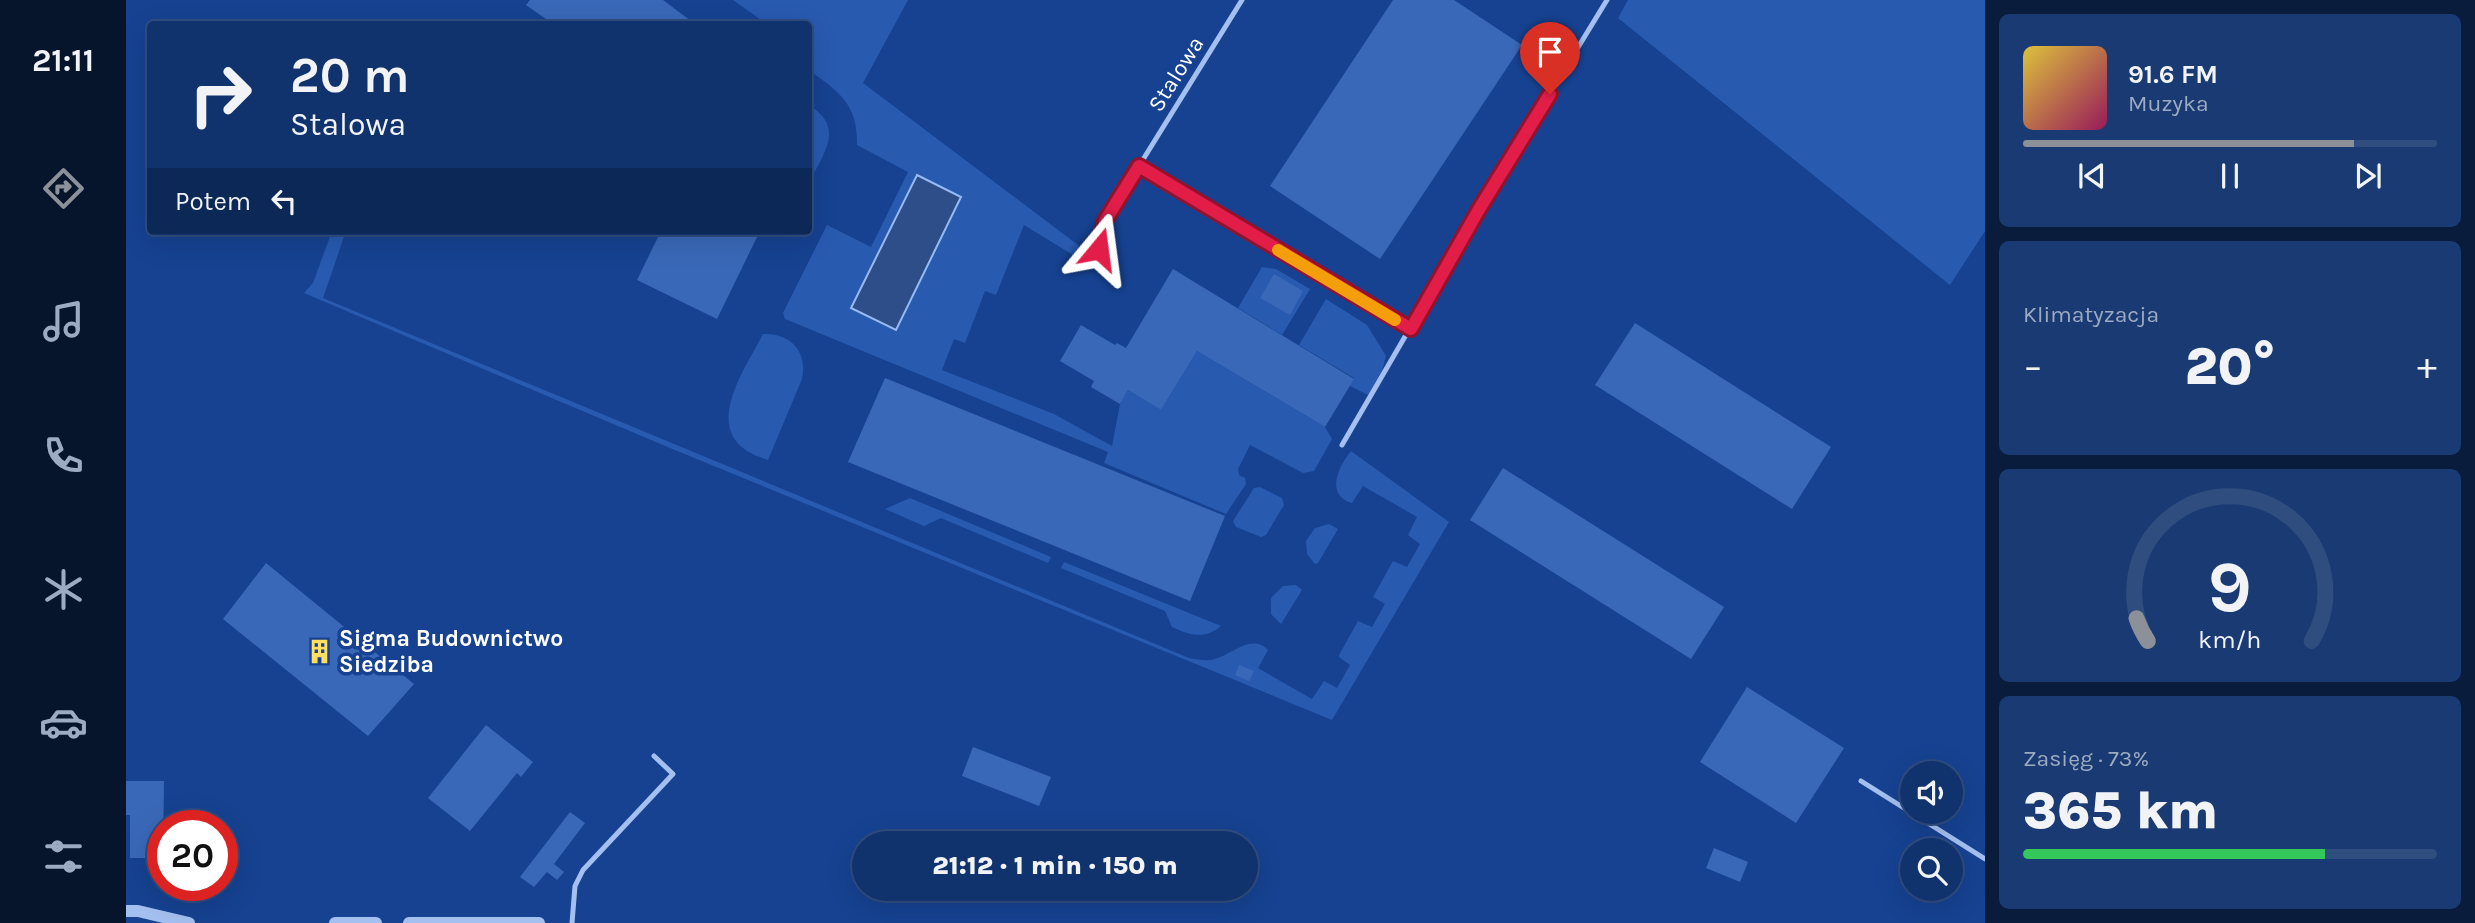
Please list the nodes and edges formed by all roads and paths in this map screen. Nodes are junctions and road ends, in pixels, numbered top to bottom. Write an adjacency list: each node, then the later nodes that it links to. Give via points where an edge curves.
1 (1242, 0): 3 (lane, Stalowa)
2 (1607, 0): 5 (lane)
3 (1139, 166): 4 (lane, Stalowa, via 1105,221); 5 (lane)
4 (1099, 249)
5 (1411, 329): 6 (lane)
6 (1342, 445)
7 (653, 756): 17 (lane, via 673,774 583,870 575,886)
8 (1861, 781): 9 (lane)
9 (1985, 859)
10 (126, 911): 11 (street)
11 (189, 923)
12 (335, 923): 13 (street)
13 (376, 923)
14 (409, 923): 15 (street)
15 (504, 923): 16 (street)
16 (539, 923)
17 (572, 923)

